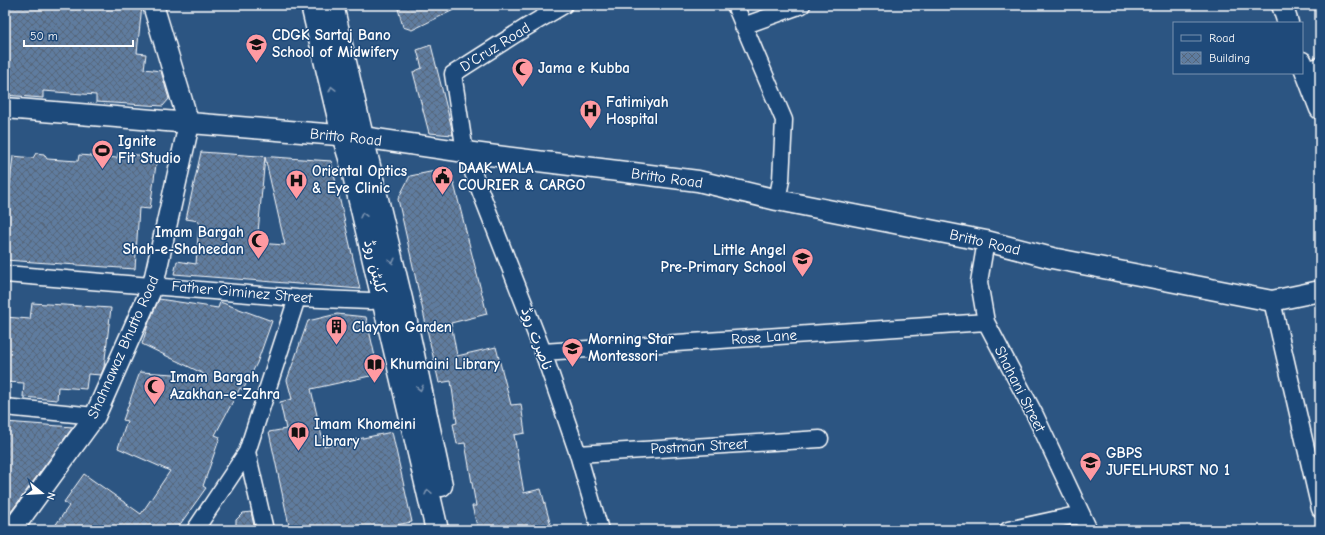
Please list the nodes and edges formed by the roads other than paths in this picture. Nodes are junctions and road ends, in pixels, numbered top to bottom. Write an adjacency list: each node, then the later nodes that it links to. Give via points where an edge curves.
1 (153, 5): 13 (street, Shahnawaz Bhutto Road)
2 (312, 5): 14 (main road, کلیٹن روڈ, one-way to 2)
3 (332, 5): 14 (main road, کلیٹن روڈ)
4 (564, 5): 15 (street, D'Cruz Road, via 453,74)
5 (735, 5): 9 (street)
6 (802, 5): 9 (street)
7 (1282, 5): 8 (street)
8 (1288, 22)
9 (744, 26): 16 (street, via 784,120 781,180)
10 (1309, 66): 12 (street)
11 (5, 108): 13 (street, Britto Road)
12 (1320, 109)
13 (189, 124): 14 (street, Britto Road); 19 (street, Shahnawaz Bhutto Road)
14 (352, 136): 15 (street, Britto Road); 22 (main road, کلیٹن روڈ, one-way to 14, via 352,166); 37 (main road, کلیٹن روڈ, one-way to 37, via 401,299)
15 (465, 152): 16 (street, Britto Road, via 698,181); 25 (street, ناصرت روڈ)
16 (777, 200): 17 (street, Britto Road)
17 (986, 241): 23 (street, Britto Road, via 1052,258); 24 (street, Shahani Street, via 979,282)
18 (5, 274): 19 (street, Father Giminez Street)
19 (153, 285): 21 (street, Father Giminez Street); 27 (street, Shahnawaz Bhutto Road)
20 (1320, 291): 23 (street, Britto Road)
21 (297, 298): 22 (street, Father Giminez Street); 29 (street)
22 (383, 300): 36 (main road, کلیٹن روڈ, one-way to 22)
23 (1272, 301): 31 (street)
24 (986, 322): 25 (street, Rose Lane); 32 (street, Shahani Street, via 1035,415)
25 (543, 352): 30 (street, ناصرت روڈ)
26 (5, 407): 27 (street)
27 (95, 416): 33 (street, Shahnawaz Bhutto Road)
28 (820, 439): 30 (street, Postman Street)
29 (247, 452): 34 (street); 35 (street)
30 (578, 454): 38 (street, ناصرت روڈ)
31 (1320, 509)
32 (1081, 514): 39 (street); 40 (street, Shahani Street)
33 (12, 530)
34 (195, 530)
35 (265, 530)
36 (436, 530)
37 (451, 530)
38 (600, 530)
39 (1008, 530)
40 (1089, 530)

